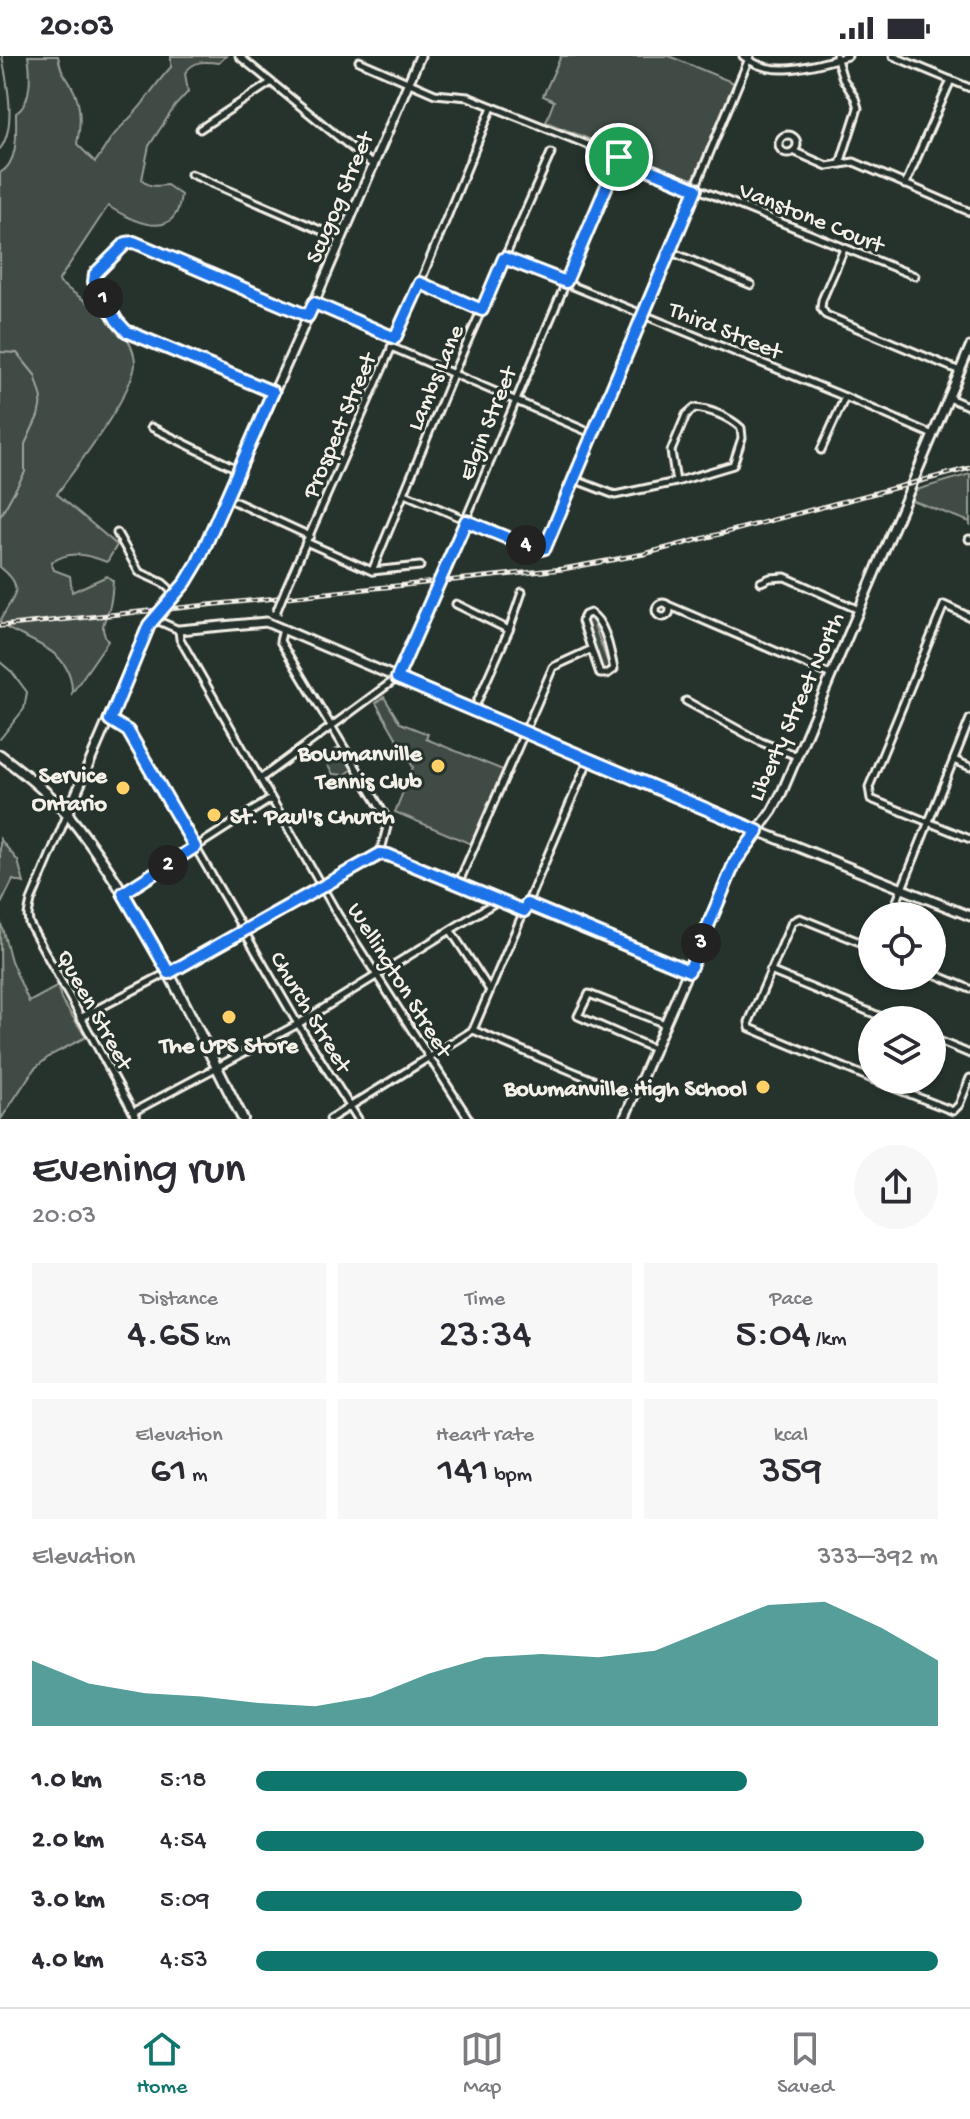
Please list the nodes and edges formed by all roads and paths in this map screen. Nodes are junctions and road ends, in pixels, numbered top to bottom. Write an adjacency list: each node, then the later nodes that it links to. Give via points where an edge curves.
1 (239, 56): 9 (street)
2 (420, 56): 10 (street, Scugog Street)
3 (848, 56): 6 (street)
4 (893, 56): 8 (street)
5 (747, 57): 6 (street, via 784,71); 21 (street)
6 (836, 57): 17 (street, via 858,108)
7 (359, 61): 10 (street, Vanstone Court)
8 (951, 80): 11 (street); 20 (street)
9 (270, 83): 13 (street); 18 (street)
10 (408, 83): 12 (street, Vanstone Court); 18 (street, Scugog Street)
11 (970, 88)
12 (492, 107): 16 (street, Vanstone Court); 29 (street, Prospect Street)
13 (200, 129)
14 (793, 151): 17 (street, via 827,166)
15 (551, 153): 26 (street, Lambs Lane)
16 (619, 157): 21 (street, Vanstone Court); 28 (street, Elgin Street)
17 (840, 164): 20 (street, via 854,162)
18 (374, 166): 23 (street, Scugog Street)
19 (191, 174): 23 (street)
20 (905, 185): 22 (street)
21 (696, 189): 24 (street, Vanstone Court); 25 (street)
22 (970, 212)
23 (341, 239): 31 (street, Scugog Street)
24 (844, 249): 27 (street, Vanstone Court); 38 (street, via 822,300 826,315)
25 (669, 251): 30 (street); 33 (street)
26 (504, 258): 28 (street, Third Street); 32 (street, Lambs Lane)
27 (915, 276)
28 (566, 282): 33 (street, Third Street); 43 (street, Elgin Street)
29 (420, 283): 32 (street); 35 (street, Prospect Street)
30 (751, 285)
31 (314, 303): 34 (street, Scugog Street); 35 (street)
32 (482, 310): 39 (street, Lambs Lane)
33 (643, 314): 41 (street, Third Street); 46 (street)
34 (308, 316): 40 (street, Scugog Street); 40 (street, via 134,242 126,243 95,274 94,282 126,331)
35 (395, 338): 36 (street, Prospect Street)
36 (391, 347): 39 (street); 56 (street, Prospect Street)
37 (970, 347): 38 (street, Liberty Street North)
38 (960, 371): 42 (street, Liberty Street North)
39 (454, 372): 43 (street); 52 (street, Lambs Lane)
40 (273, 392): 49 (street, Scugog Street)
41 (845, 397): 47 (street, Third Street); 48 (street)
42 (949, 398): 44 (street); 47 (street, Liberty Street North)
43 (515, 399): 46 (street); 54 (street, Elgin Street)
44 (970, 407)
45 (151, 427): 49 (street)
46 (591, 433): 50 (street)
47 (934, 436): 65 (street, Liberty Street North)
48 (821, 450)
49 (239, 470): 53 (street, Scugog Street)
50 (573, 479): 51 (street, via 615,495); 54 (street, via 545,548 537,550)
51 (676, 482): 51 (street, via 733,465 741,428 694,408 671,451)
52 (405, 494): 54 (street); 59 (street, Lambs Lane)
53 (227, 498): 56 (street); 62 (street, Scugog Street, via 198,562)
54 (466, 521): 74 (street, Elgin Street, bridge)
55 (117, 533): 62 (street, via 139,572)
56 (310, 536): 57 (street, Prospect Street)
57 (306, 542): 59 (street); 68 (street, Prospect Street, bridge)
58 (420, 566): 59 (street)
59 (372, 571)
60 (761, 582): 65 (street, via 785,577)
61 (522, 592): 71 (street)
62 (175, 594): 67 (street, Scugog Street)
63 (456, 604): 71 (street)
64 (670, 606): 73 (street)
65 (859, 610): 73 (street, Liberty Street North)
66 (970, 617): 89 (street, via 944,605 869,787 871,799)
67 (154, 619): 70 (street); 78 (street, Scugog Street)
68 (271, 624): 69 (street); 70 (street)
69 (283, 629): 74 (street); 79 (street, via 280,641)
70 (179, 630): 86 (street, Wellington Street)
71 (509, 630): 76 (street)
72 (590, 650): 72 (street, via 600,674 614,669 597,617 590,613 582,621); 80 (street, via 553,667)
73 (831, 675): 82 (street, Liberty Street North)
74 (397, 678): 76 (street); 79 (street, Elgin Street)
75 (686, 701): 82 (street)
76 (473, 711): 80 (street)
77 (970, 719): 84 (street)
78 (110, 720): 88 (street, Scugog Street); 92 (street, Church Street, via 128,731)
79 (332, 726): 86 (street, Elgin Street); 93 (street, via 386,817)
80 (524, 731): 83 (street); 94 (street)
81 (0, 755): 88 (main road)
82 (797, 756): 90 (street, Liberty Street North)
83 (589, 758): 90 (street); 100 (street)
84 (954, 760): 85 (street); 89 (street)
85 (970, 767)
86 (260, 779): 87 (street, Wellington Street)
87 (271, 799): 92 (street); 96 (street, Wellington Street)
88 (67, 815): 97 (main road); 102 (street, Scugog Street)
89 (928, 822): 91 (street); 95 (street)
90 (758, 831): 95 (street); 107 (street, Liberty Street North, via 735,862)
91 (970, 839)
92 (195, 847): 97 (street); 105 (street, Church Street)
93 (380, 854): 94 (street); 96 (street)
94 (458, 884): 98 (street)
95 (903, 887): 99 (street); 103 (street)
96 (322, 888): 105 (street); 110 (street, Wellington Street)
97 (123, 893): 109 (main road)
98 (499, 900): 101 (street); 104 (street)
99 (897, 902)
100 (527, 904): 101 (street); 107 (street)
101 (524, 911): 113 (street)
102 (28, 915): 115 (street, Queen Street)
103 (970, 916)
104 (451, 931): 110 (street); 113 (street)
105 (244, 933): 109 (street); 116 (street, Church Street)
106 (858, 941): 108 (street, via 800,918 792,922)
107 (689, 971): 117 (street, Liberty Street North)
108 (770, 971): 114 (street); 124 (street, via 750,1028)
109 (169, 973): 115 (street); 123 (main road)
110 (376, 976): 116 (street); 122 (street, Wellington Street)
111 (946, 979): 112 (street)
112 (970, 989)
113 (490, 990): 118 (street)
114 (858, 1007)
115 (80, 1018): 129 (street, Queen Street)
116 (298, 1024): 123 (street); 128 (street, Church Street)
117 (666, 1025): 120 (street, Liberty Street North); 120 (street, via 589,994 583,1005 578,1016)
118 (473, 1030): 122 (street); 127 (street)
119 (946, 1044): 121 (street)
120 (655, 1049): 127 (street, Liberty Street North)
121 (970, 1054)
122 (429, 1058): 128 (street); 134 (street, Wellington Street)
123 (217, 1068): 129 (street); 131 (main road)
124 (858, 1074)
125 (970, 1078): 126 (street, via 953,1111)
126 (909, 1094)
127 (634, 1097): 135 (street, Liberty Street North)
128 (350, 1107): 132 (street); 133 (street, Church Street)
129 (133, 1112): 130 (street, Queen Street)
130 (137, 1119)
131 (243, 1119)
132 (330, 1119)
133 (358, 1119)
134 (469, 1119)
135 (624, 1119)

